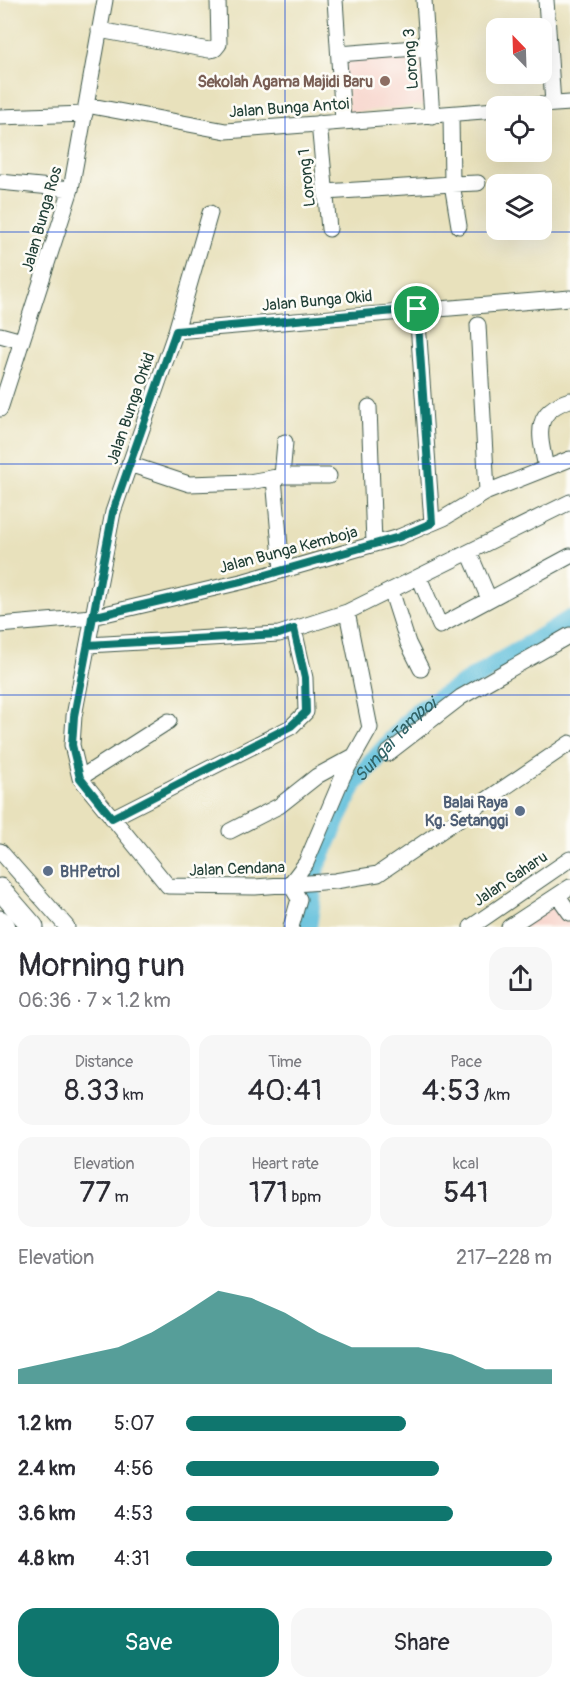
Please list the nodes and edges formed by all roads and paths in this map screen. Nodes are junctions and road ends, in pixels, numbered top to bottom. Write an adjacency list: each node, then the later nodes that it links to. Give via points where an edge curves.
1 (105, 0): 6 (street, Jalan Bunga Ros)
2 (218, 0): 6 (street, via 219,44 215,49)
3 (335, 0): 8 (street)
4 (424, 0): 7 (street, Lorong 3)
5 (546, 0): 10 (street)
6 (99, 30): 11 (street, Jalan Bunga Ros)
7 (428, 47): 8 (street); 14 (street, Lorong 3)
8 (339, 54): 16 (street)
9 (570, 103): 10 (street)
10 (554, 104)
11 (86, 109): 15 (street, Jalan Bunga Antoi); 17 (street, Jalan Bunga Antoi, via 226,131); 21 (street, Jalan Bunga Ros)
12 (486, 111): 13 (street, Jalan Bunga Antoi)
13 (451, 114): 14 (street, Jalan Bunga Antoi); 20 (street)
14 (432, 116): 16 (street, Jalan Bunga Antoi)
15 (0, 117)
16 (343, 121): 17 (street, Jalan Bunga Antoi)
17 (319, 123): 22 (street, Lorong 1)
18 (0, 182): 21 (street)
19 (478, 183): 20 (street)
20 (452, 184): 22 (street); 24 (street)
21 (71, 189): 31 (street, Jalan Bunga Ros)
22 (325, 192): 25 (street, Lorong 1)
23 (210, 213): 29 (street, Jalan Bunga Orkid)
24 (459, 226)
25 (329, 229)
26 (570, 298): 27 (street, Jalan Bunga Okid)
27 (417, 309): 29 (street, Jalan Bunga Okid); 43 (street)
28 (478, 325): 41 (street)
29 (176, 331): 37 (street, Jalan Bunga Orkid)
30 (0, 335): 31 (street)
31 (22, 341): 34 (street, Jalan Bunga Ros)
32 (570, 400): 38 (street, via 545,413 539,433)
33 (369, 406): 44 (street)
34 (0, 409)
35 (285, 442): 40 (street)
36 (570, 459): 38 (street, Jalan Bunga Kemboja)
37 (129, 464): 40 (street, via 189,484); 52 (street, Jalan Bunga Orkid, via 113,512)
38 (546, 468): 41 (street, Jalan Bunga Kemboja)
39 (329, 476): 40 (street)
40 (278, 477): 47 (street)
41 (487, 492): 43 (street, Jalan Bunga Kemboja)
42 (570, 502): 45 (street)
43 (432, 523): 44 (street, Jalan Bunga Kemboja)
44 (374, 543): 47 (street, Jalan Bunga Kemboja)
45 (469, 552): 48 (street); 50 (street)
46 (570, 556): 50 (street)
47 (282, 570): 52 (street, Jalan Bunga Kemboja)
48 (419, 577): 49 (street); 50 (street, via 441,626)
49 (391, 590): 51 (street); 57 (street)
50 (489, 599)
51 (347, 612): 54 (street); 61 (street, via 369,721 368,734)
52 (92, 617): 53 (street, Jalan Bunga Kemboja); 56 (street, Jalan Cendana)
53 (0, 625)
54 (294, 629): 56 (street, via 279,634); 63 (street, via 305,678 306,712 291,726)
55 (570, 635): 60 (street, via 460,697)
56 (88, 645): 62 (street, Jalan Cendana, via 72,745)
57 (421, 669)
58 (169, 721): 62 (street)
59 (570, 743): 67 (street, Jalan Cendana, via 378,874)
60 (387, 754)
61 (355, 755): 64 (street, via 317,776 279,806); 67 (street)
62 (80, 778): 63 (street, Jalan Cendana)
63 (112, 818): 67 (street, Jalan Cendana, via 168,886)
64 (231, 831)
65 (2, 854): 74 (street)
66 (570, 859): 76 (street, Jalan Gaharu)
67 (293, 884): 75 (street, via 299,899)
68 (0, 889): 73 (highway)
69 (564, 892): 70 (street); 77 (street)
70 (570, 913)
71 (0, 921): 72 (highway)
72 (5, 927)
73 (33, 927)
74 (67, 927)
75 (291, 927)
76 (471, 927)
77 (509, 927)

